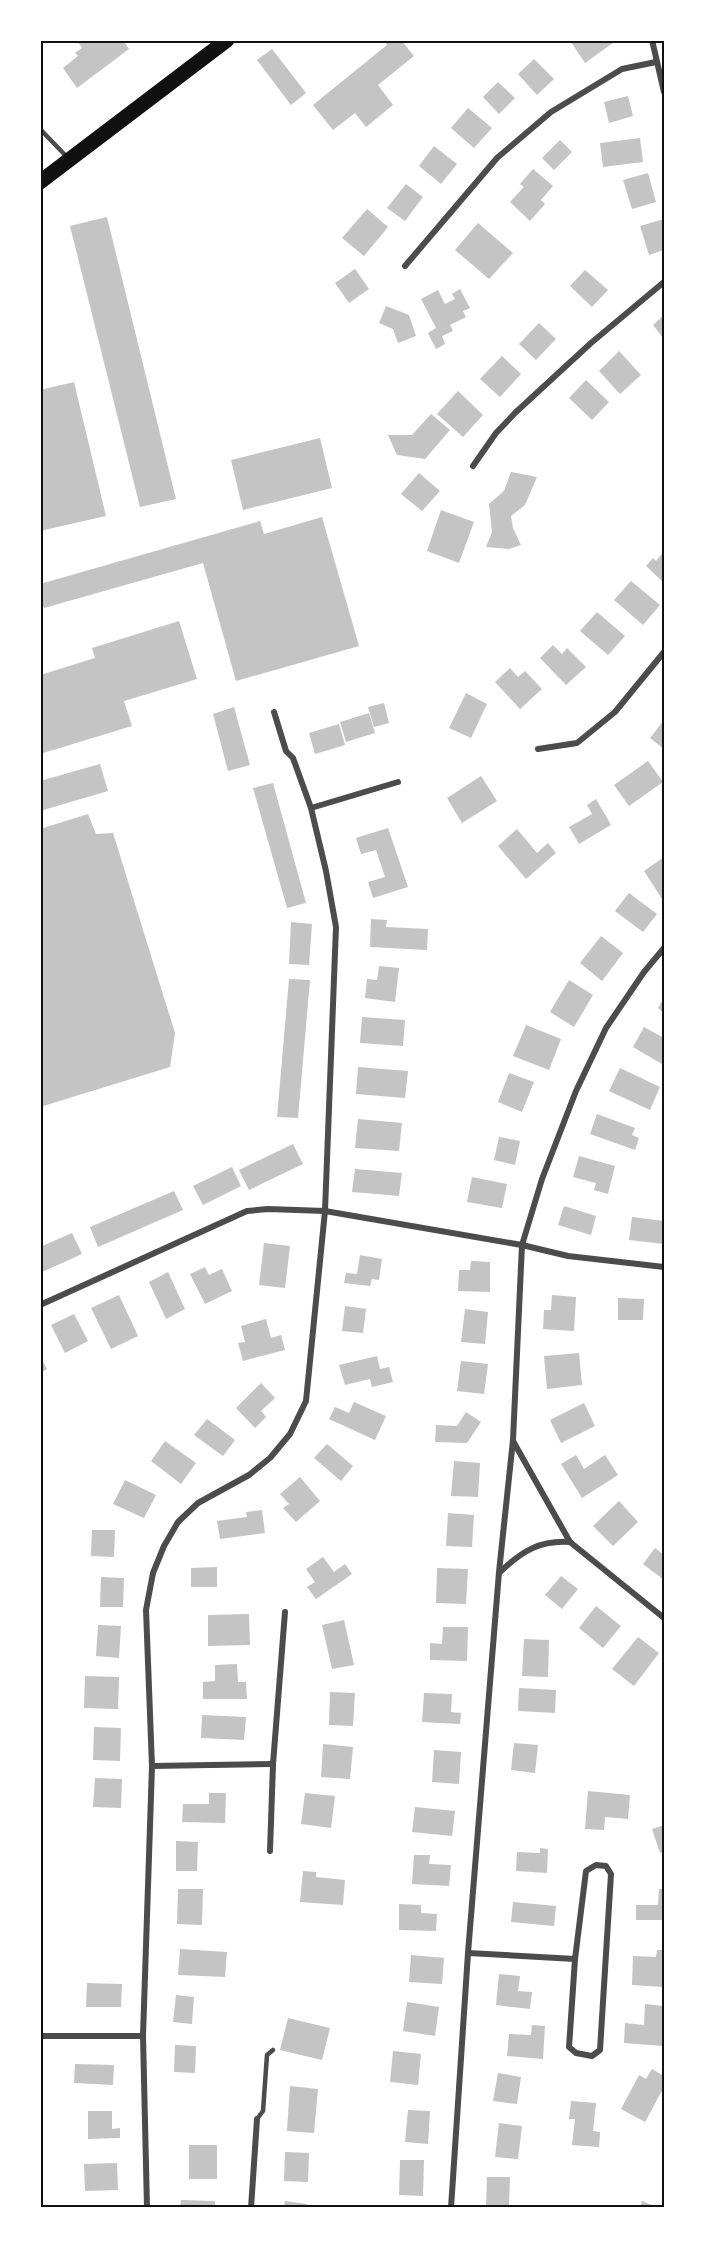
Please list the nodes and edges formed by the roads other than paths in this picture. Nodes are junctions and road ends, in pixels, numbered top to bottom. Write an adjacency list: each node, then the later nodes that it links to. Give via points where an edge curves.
1 (227, 40): 6 (main road)
2 (652, 40): 3 (street)
3 (656, 62): 4 (street); 8 (street, via 622,69 551,112 496,158)
4 (664, 92)
5 (40, 129): 6 (lane)
6 (70, 159): 7 (main road)
7 (40, 182)
8 (405, 266)
9 (664, 282): 10 (street, via 516,412)
10 (473, 466)
11 (664, 652): 13 (street, via 615,712 577,743)
12 (274, 712): 15 (street, via 285,751 293,758)
13 (538, 749)
14 (398, 782): 15 (street)
15 (311, 808): 17 (street, via 336,927)
16 (664, 948): 18 (street, via 606,1028 581,1080 542,1179)
17 (325, 1211): 18 (street); 20 (street, via 247,1211); 27 (street, via 306,1401 290,1434 270,1458 249,1475 198,1503 178,1522 153,1573 146,1610)
18 (522, 1245): 19 (street, via 568,1256); 21 (street)
19 (664, 1267)
20 (40, 1305)
21 (513, 1440): 22 (street); 23 (street)
22 (570, 1542): 23 (street, via 537,1544); 25 (street)
23 (499, 1572): 29 (street)
24 (285, 1612): 26 (street)
25 (664, 1618)
26 (273, 1764): 27 (street); 28 (street)
27 (152, 1766): 32 (street)
28 (270, 1851)
29 (468, 1953): 30 (street); 37 (street)
30 (575, 1959): 30 (street, via 569,2047 576,2053 592,2056 600,2050 612,1874 606,1866 596,1865 586,1871)
31 (40, 2036): 32 (street)
32 (143, 2036): 35 (street)
33 (273, 2050): 34 (lane, via 267,2055 263,2111)
34 (257, 2119): 36 (street)
35 (147, 2208)
36 (251, 2208)
37 (451, 2208)

